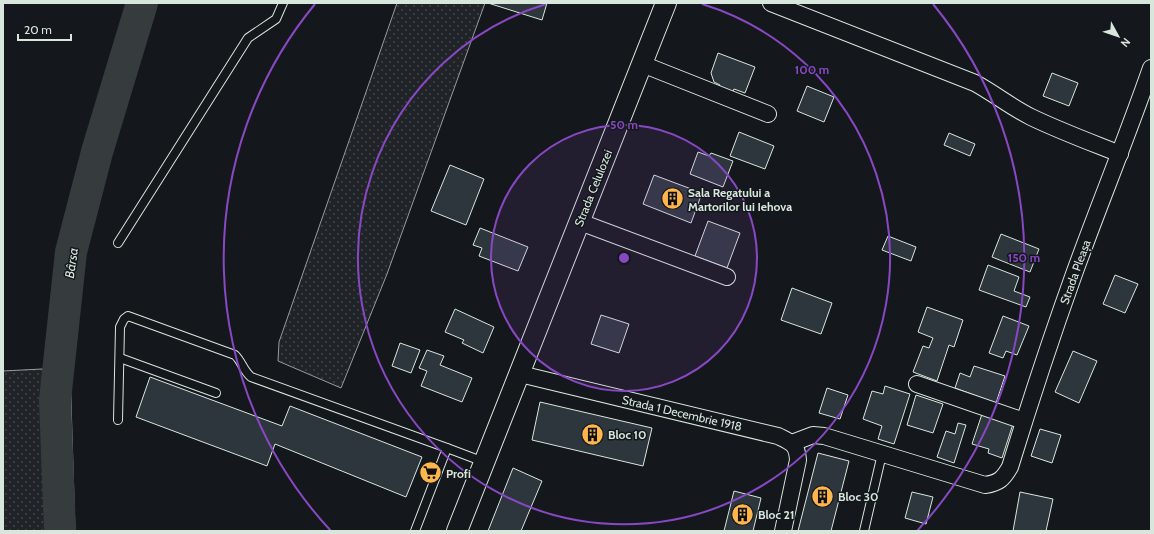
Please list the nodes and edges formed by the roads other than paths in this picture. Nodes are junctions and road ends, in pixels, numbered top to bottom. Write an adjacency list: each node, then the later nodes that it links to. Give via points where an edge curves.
1 (283, 3): 9 (lane, via 276,19 248,38)
2 (666, 3): 4 (street, Strada Celulozei)
3 (771, 3): 7 (street, via 975,83 1032,117)
4 (642, 64): 6 (street); 8 (street, Strada Celulozei)
5 (1151, 68): 7 (street, Strada Pleașa)
6 (768, 114)
7 (1120, 154): 16 (street, Strada Pleașa, via 1071,280)
8 (580, 222): 10 (street); 12 (street, Strada Celulozei)
9 (118, 243)
10 (727, 277)
11 (120, 358): 14 (lane); 15 (lane); 18 (lane, via 120,327 128,316 134,317 236,355 246,373 251,376)
12 (520, 374): 17 (street, Strada 1 Decembrie 1918, via 778,436); 20 (street)
13 (916, 384): 16 (street)
14 (216, 393)
15 (118, 420)
16 (1024, 421): 19 (street, Strada Pleașa, via 1010,466 1004,478 996,484 985,485)
17 (792, 443): 19 (street, via 813,435 824,436); 23 (street, via 797,450 798,460)
18 (447, 448): 20 (lane); 21 (lane)
19 (882, 454): 24 (lane)
20 (484, 462): 22 (street)
21 (415, 531)
22 (457, 531)
23 (783, 531)
24 (864, 531)

